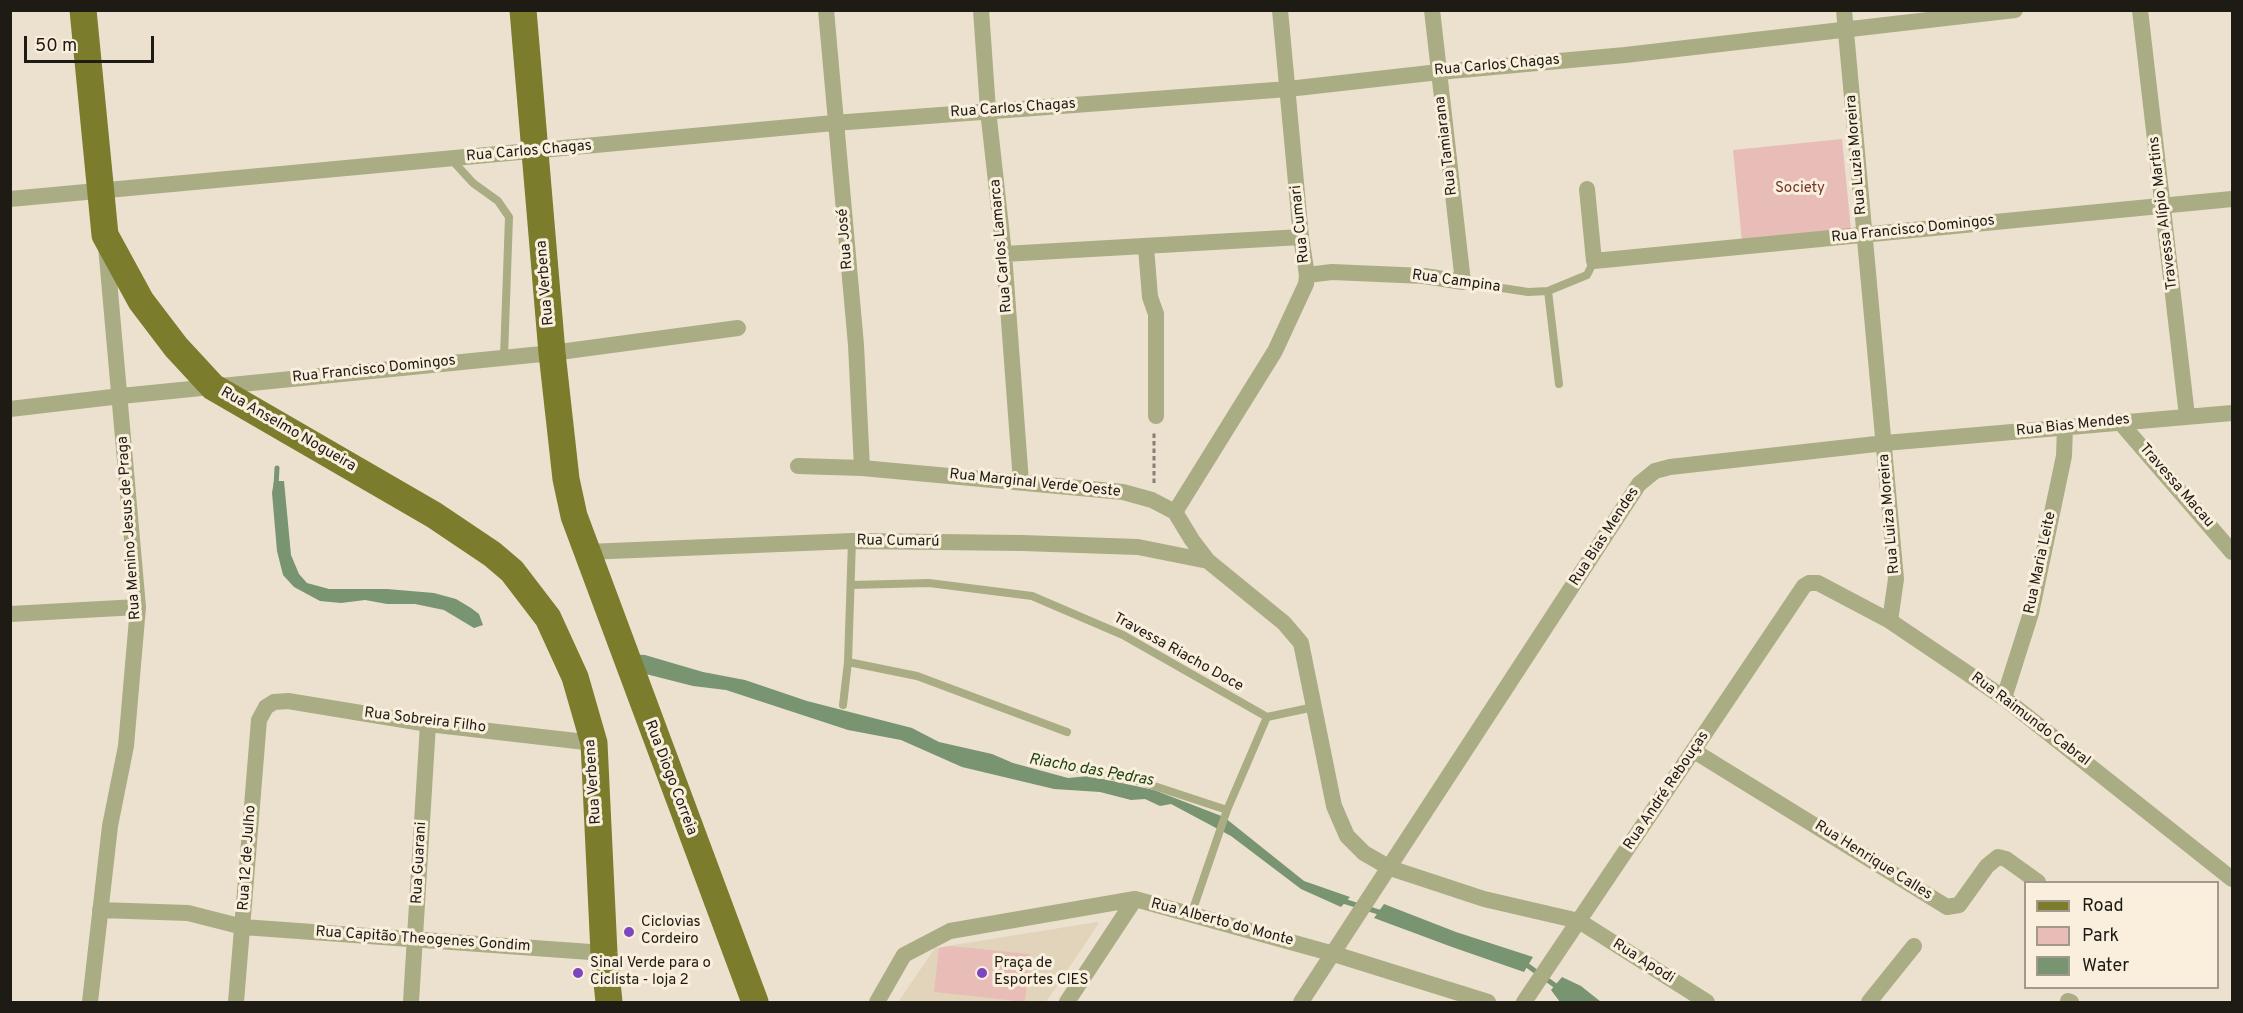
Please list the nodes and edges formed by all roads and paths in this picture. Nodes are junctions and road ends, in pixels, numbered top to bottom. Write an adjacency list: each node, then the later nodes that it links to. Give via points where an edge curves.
1 (83, 10): 18 (main road, Rua Anselmo Nogueira)
2 (523, 10): 15 (main road, Rua Verbena)
3 (826, 10): 14 (street, Rua José)
4 (981, 10): 13 (street, Rua Carlos Lamarca)
5 (1280, 10): 12 (street, Rua Cumari)
6 (1432, 10): 11 (street, Rua Tamiarana)
7 (1844, 10): 10 (street, Rua Luzia Moreira)
8 (2015, 10): 10 (street, Rua Carlos Chagas)
9 (2140, 10): 21 (street, Travessa Alípio Martins)
10 (1846, 30): 11 (street, Rua Carlos Chagas); 23 (street, Rua Luzia Moreira)
11 (1439, 72): 12 (street, Rua Carlos Chagas); 29 (street, Rua Tamiarana)
12 (1288, 89): 13 (street, Rua Carlos Chagas); 24 (street, Rua Cumari)
13 (988, 110): 14 (street, Rua Carlos Chagas); 26 (street, Rua Carlos Lamarca)
14 (834, 123): 15 (street, Rua Carlos Chagas); 45 (street, Rua José, via 856,345)
15 (535, 152): 16 (street, Rua Carlos Chagas); 32 (main road, Rua Verbena)
16 (452, 159): 18 (street, Rua Carlos Chagas); 33 (lane, via 473,183 498,201 509,217)
17 (1587, 189): 27 (street)
18 (100, 191): 19 (street, Rua Carlos Chagas); 22 (main road, Rua Anselmo Nogueira)
19 (10, 199)
20 (2232, 199): 21 (street, Rua Francisco Domingos)
21 (2163, 206): 23 (street, Rua Francisco Domingos); 40 (street, Travessa Alípio Martins)
22 (105, 235): 35 (main road, Rua Anselmo Nogueira, via 141,301); 36 (street, Rua Anselmo Nogueira)
23 (1864, 235): 27 (street, Rua Francisco Domingos); 43 (street, Rua Luzia Moreira)
24 (1301, 237): 25 (street); 28 (street, Rua Cumari)
25 (1146, 247): 26 (street); 39 (street, via 1150,297 1156,314)
26 (1004, 254): 46 (street, Rua Carlos Lamarca)
27 (1594, 261): 30 (lane, Rua Campina, via 1587,275)
28 (1307, 275): 29 (street, Rua Campina, via 1332,272 1424,276); 48 (street, Rua Cumari, via 1275,351)
29 (1463, 282): 30 (lane, Rua Campina, via 1528,292)
30 (1548, 291): 34 (lane)
31 (738, 328): 32 (street, Rua Francisco Domingos)
32 (552, 353): 33 (street, Rua Francisco Domingos); 50 (main road, Rua Verbena, via 566,479)
33 (504, 357): 35 (street, Rua Francisco Domingos)
34 (1559, 384)
35 (213, 387): 36 (street, Rua Francisco Domingos); 52 (main road, Rua Anselmo Nogueira, via 434,515)
36 (120, 396): 37 (street, Rua Francisco Domingos); 56 (street, Rua Menino Jesus de Praga)
37 (10, 409)
38 (2232, 413): 40 (street, Rua Bias Mendes)
39 (1156, 416): 47 (path)
40 (2187, 416): 41 (street, Rua Bias Mendes)
41 (2119, 421): 42 (street, Rua Bias Mendes); 51 (street, Travessa Macau)
42 (2066, 427): 43 (street, Rua Bias Mendes); 60 (street, Rua Maria Leite, via 2064,456 2031,613)
43 (1884, 443): 58 (street, Rua Luiza Moreira, via 1896,579); 71 (street, Rua Bias Mendes, via 1670,466 1655,471 1639,484)
44 (798, 466): 45 (street, Rua Marginal Verde Oeste)
45 (862, 468): 46 (street, Rua Marginal Verde Oeste)
46 (1021, 482): 47 (street, Rua Marginal Verde Oeste, via 1123,492)
47 (1152, 500): 48 (street, Rua Marginal Verde Oeste)
48 (1175, 512): 53 (street)
49 (852, 541): 50 (street, Rua Cumarú); 53 (street, Rua Cumarú, via 1096,544 1138,547); 55 (lane)
50 (587, 552): 88 (main road, Rua Diogo Correia)
51 (2232, 552)
52 (492, 554): 67 (main road, Rua Verbena, via 512,571 548,618 575,677)
53 (1208, 561): 62 (street, via 1284,623 1301,643)
54 (1813, 583): 58 (street, Rua Raimundo Cabral); 68 (street, Rua André Rebouças, via 1804,586)
55 (851, 585): 59 (lane); 64 (lane, Travessa Riacho Doce, via 929,583 1032,596 1123,635)
56 (138, 607): 57 (street); 75 (street, Rua Menino Jesus de Praga, via 126,746 110,826)
57 (10, 614)
58 (1890, 621): 60 (street, Rua Raimundo Cabral)
59 (848, 662): 61 (lane); 66 (lane, via 917,676)
60 (2004, 698): 72 (street, Rua Raimundo Cabral)
61 (843, 705)
62 (1314, 707): 64 (lane); 71 (street, via 1341,825 1364,853)
63 (260, 713): 65 (street, Rua Sobreira Filho, via 274,702 288,701); 78 (street, Rua 12 de Julho)
64 (1267, 717): 70 (lane)
65 (428, 723): 67 (street, Rua Sobreira Filho); 79 (street, Rua Guarani)
66 (1067, 732)
67 (594, 743): 81 (main road, Rua Verbena)
68 (1694, 751): 73 (street, Rua Henrique Calles, via 1947,907 1959,905 1998,857); 77 (street, Rua André Rebouças)
69 (1065, 766): 70 (lane, via 1142,782)
70 (1226, 813): 76 (lane)
71 (1390, 868): 77 (street, via 1484,899); 82 (street, Rua Bias Mendes)
72 (2232, 879)
73 (2037, 881)
74 (1135, 899): 76 (street, Rua Alberto do Monte); 89 (street, Rua Alberto do Monte, via 950,931 904,955); 90 (street)
75 (100, 910): 78 (street, Rua Capitão Theogenes Gondim, via 188,913); 84 (street, Rua Menino Jesus de Praga)
76 (1191, 915): 82 (street, Rua Alberto do Monte)
77 (1579, 921): 83 (street, Rua André Rebouças); 93 (street, Rua Apodi)
78 (243, 927): 79 (street, Rua Capitão Theogenes Gondim); 85 (street, Rua 12 de Julho)
79 (416, 938): 81 (street, Rua Capitão Theogenes Gondim); 86 (street, Rua Guarani)
80 (1914, 946): 94 (street)
81 (604, 953): 87 (main road, Rua Verbena)
82 (1334, 954): 91 (street, Rua Bias Mendes); 92 (street, Rua Alberto do Monte)
83 (1529, 996)
84 (90, 1002)
85 (236, 1002)
86 (411, 1002)
87 (609, 1002)
88 (755, 1002)
89 (877, 1002)
90 (1067, 1002)
91 (1301, 1002)
92 (1488, 1002)
93 (1707, 1002)
94 (1869, 1002)

